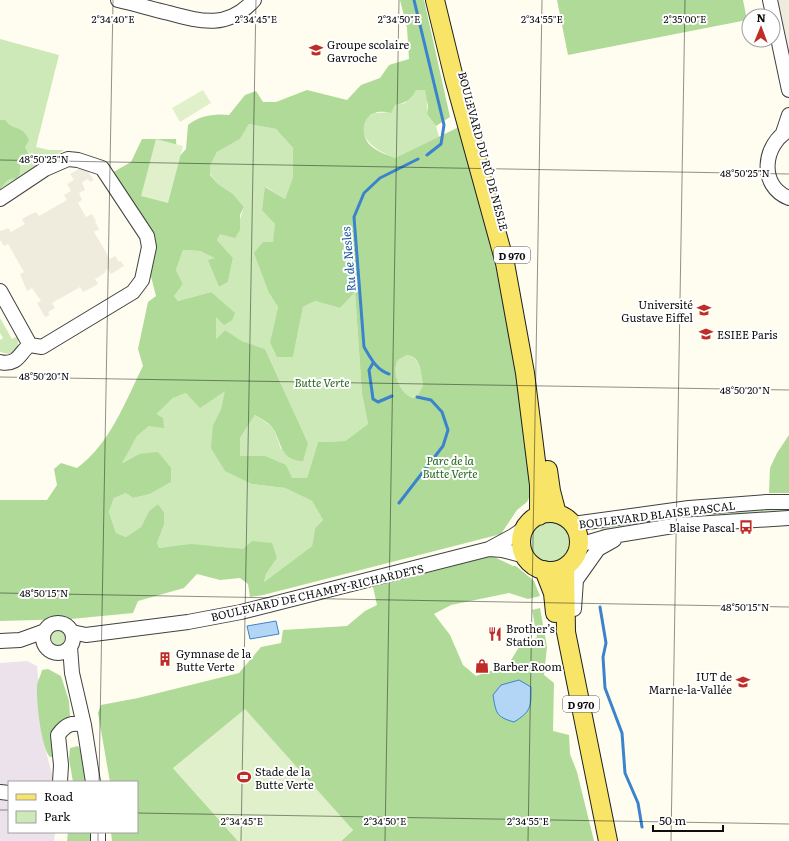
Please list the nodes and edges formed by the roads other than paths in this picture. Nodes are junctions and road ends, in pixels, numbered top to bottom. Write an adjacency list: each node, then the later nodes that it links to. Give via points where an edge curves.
1 (118, 0): 2 (street, via 209,22 234,16)
2 (254, 0)
3 (435, 0): 17 (main road, via 505,263 526,381 539,485)
4 (444, 0): 15 (main road, BOULEVARD DU RÛ DE NESLE / D 970, via 513,260)
5 (770, 0): 6 (street)
6 (789, 90)
7 (789, 114): 8 (street)
8 (786, 131): 9 (street, via 772,147 767,165 776,188)
9 (789, 198)
10 (0, 199): 12 (street, via 45,169 68,159 78,160 102,168 147,236 149,247 142,280 133,292 50,343 42,347)
11 (0, 291): 12 (street)
12 (30, 345): 13 (street, via 18,358)
13 (0, 362)
14 (789, 502): 18 (street, BOULEVARD BLAISE PASCAL, via 689,508)
15 (557, 514): 17 (main road); 18 (main road)
16 (789, 518): 19 (street, BOULEVARD BLAISE PASCAL, via 679,525)
17 (532, 521): 21 (street, BOULEVARD DE CHAMPY-RICHARDETS); 22 (main road, via 522,539)
18 (573, 524): 20 (main road, via 578,534)
19 (648, 530): 20 (street, BOULEVARD BLAISE PASCAL, via 600,538); 30 (street, via 602,545 576,580)
20 (579, 545): 23 (main road, via 575,558)
21 (489, 549): 22 (street, BOULEVARD DE CHAMPY-RICHARDETS); 26 (street, BOULEVARD DE CHAMPY-RICHARDETS, via 241,612)
22 (525, 556): 24 (main road, via 531,564)
23 (564, 567): 24 (main road, via 554,571); 30 (main road, D 970, via 566,632)
24 (544, 570): 35 (main road, D 970, via 553,593 570,710)
25 (45, 631): 26 (street, via 52,624 66,625); 27 (street); 29 (street, via 44,638)
26 (75, 639): 29 (street, BOULEVARD DE CHAMPY-RICHARDETS, via 66,650); 31 (street)
27 (20, 640): 28 (street); 29 (street)
28 (0, 641)
29 (51, 649): 31 (street)
30 (574, 671): 36 (main road, D 970)
31 (72, 673): 32 (street)
32 (84, 725): 33 (street, via 75,723 64,726 58,735); 34 (street)
33 (60, 781)
34 (93, 781)
35 (600, 841)
36 (608, 841)

